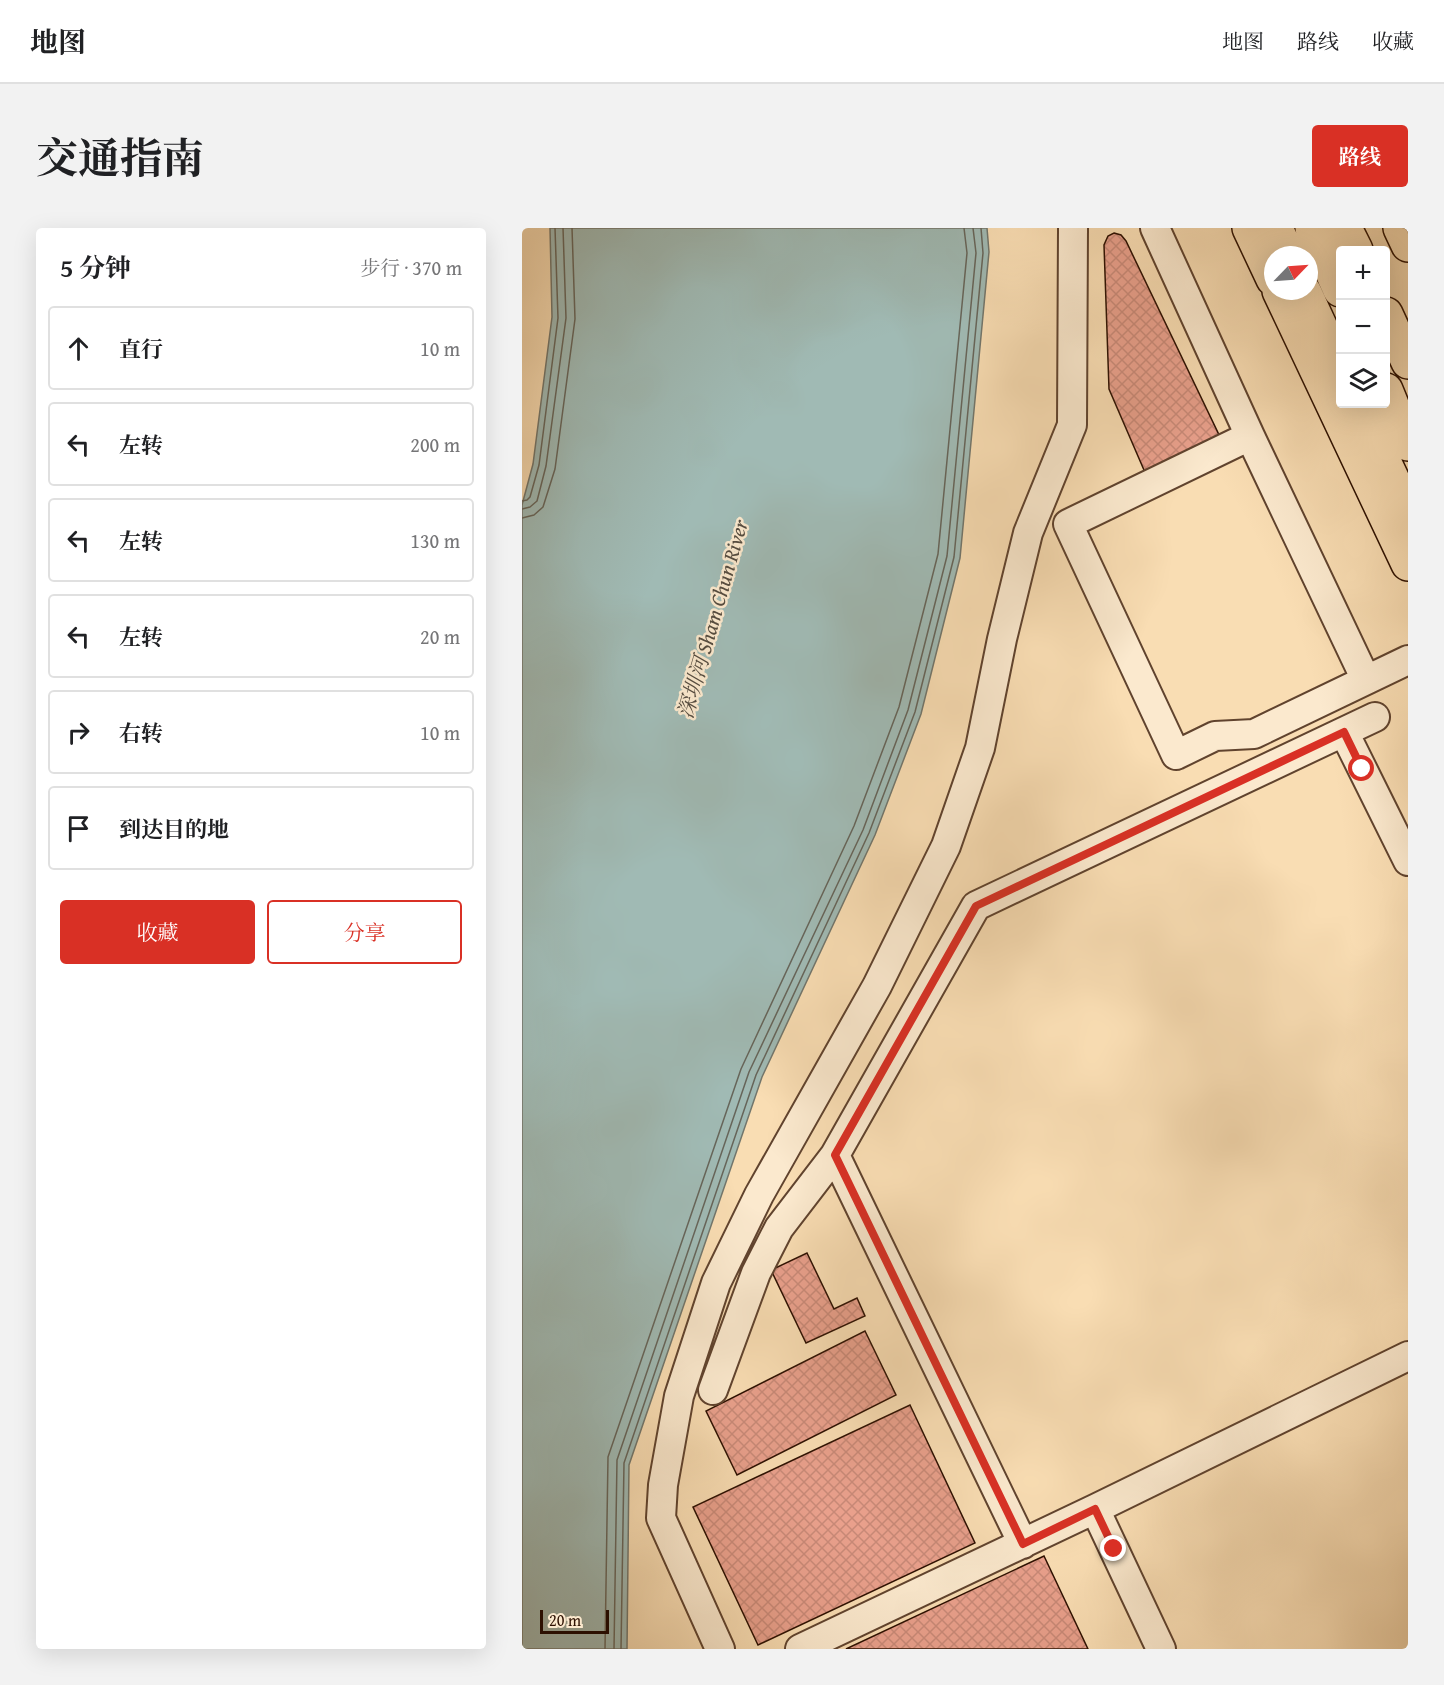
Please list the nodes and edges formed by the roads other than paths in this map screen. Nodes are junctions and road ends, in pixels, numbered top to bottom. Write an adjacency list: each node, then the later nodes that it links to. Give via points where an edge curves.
1 (1073, 228): 34 (lane, via 1072,425 1028,533 980,748 946,846 887,966 759,1195 716,1283 679,1396 661,1518)
2 (1155, 228): 20 (lane)
3 (1249, 228): 11 (main road)
4 (1276, 228): 8 (main road)
5 (1312, 228): 12 (main road)
6 (1345, 228): 9 (main road)
7 (1400, 228): 10 (main road)
8 (1284, 246)
9 (1354, 246)
10 (1408, 246)
11 (1264, 260)
12 (1336, 279)
13 (1283, 300): 23 (main road)
14 (1309, 300): 16 (main road)
15 (1390, 323): 17 (main road)
16 (1336, 359)
17 (1408, 362)
18 (1390, 400): 21 (main road)
19 (1359, 408): 22 (main road)
20 (1251, 436): 25 (lane); 25 (lane, via 1068,524 1176,754 1215,735 1254,734)
21 (1408, 444)
22 (1408, 512)
23 (1408, 564)
24 (1408, 660): 25 (lane)
25 (1366, 680)
26 (1375, 717): 27 (lane)
27 (1344, 732): 28 (lane); 29 (lane, via 976,906)
28 (1408, 861)
29 (835, 1155): 31 (lane, via 779,1228 756,1273); 33 (lane)
30 (1408, 1356): 32 (lane)
31 (713, 1390)
32 (1095, 1509): 33 (lane); 36 (lane)
33 (1023, 1544): 35 (lane)
34 (720, 1649)
35 (800, 1649)
36 (1161, 1649)

